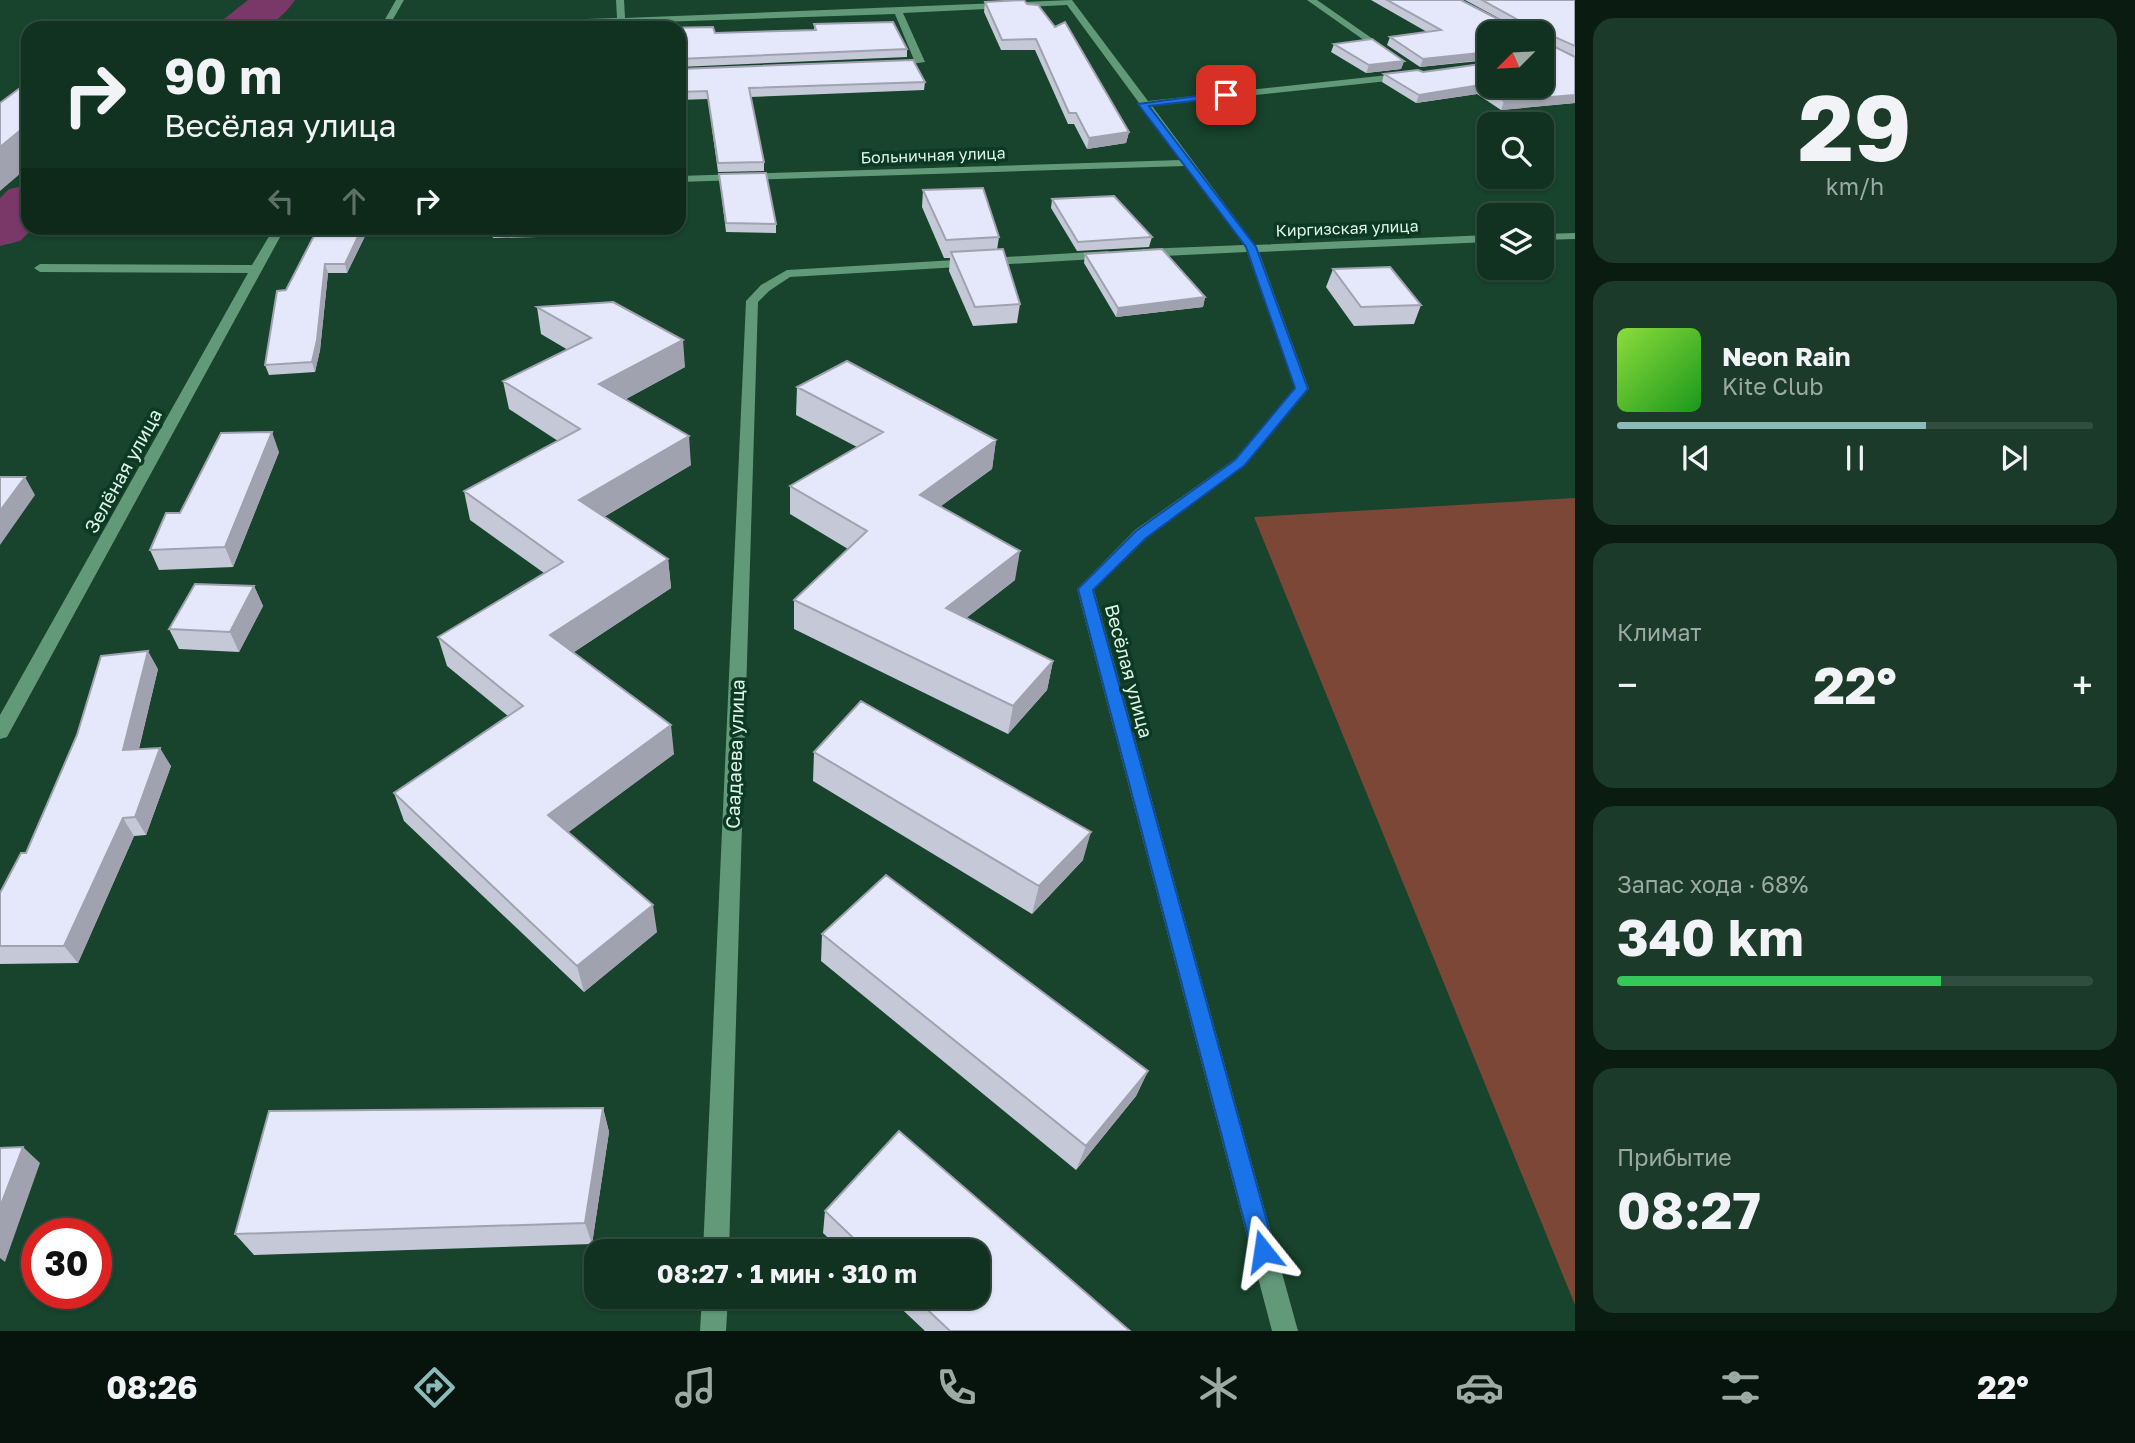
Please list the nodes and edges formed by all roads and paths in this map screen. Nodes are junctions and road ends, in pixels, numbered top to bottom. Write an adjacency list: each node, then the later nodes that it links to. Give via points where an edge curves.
1 (400, 0): 8 (street)
2 (620, 0): 9 (street)
3 (851, 0): 7 (street)
4 (1311, 0): 14 (street)
5 (1068, 1): 6 (street); 18 (street, Весёлая улица)
6 (897, 9): 7 (street); 16 (street, via 919,62)
7 (857, 13): 9 (street)
8 (388, 21)
9 (621, 21)
10 (1554, 52): 12 (street)
11 (1575, 54): 12 (street)
12 (1559, 55): 13 (street); 15 (street)
13 (1554, 56)
14 (1398, 60)
15 (1575, 62)
16 (884, 64)
17 (1409, 67): 18 (street, via 1420,75)
18 (1143, 104): 19 (street, Весёлая улица)
19 (1189, 163): 20 (street, Больничная улица); 25 (street, Весёлая улица)
20 (686, 178)
21 (275, 235): 29 (street, Зелёная улица)
22 (1575, 236): 23 (street)
23 (1554, 237)
24 (1477, 239): 25 (street, Киргизская улица)
25 (1251, 247): 26 (street, Киргизская улица); 34 (street, Весёлая улица, via 1302,389 1240,463 1141,534 1085,589)
26 (1128, 254)
27 (1115, 255): 31 (street, Саадаева улица, via 787,274 752,302)
28 (40, 268): 29 (street)
29 (256, 269): 30 (street, Зелёная улица)
30 (0, 732)
31 (716, 1239)
32 (714, 1309): 33 (street)
33 (713, 1331)
34 (1285, 1331)

